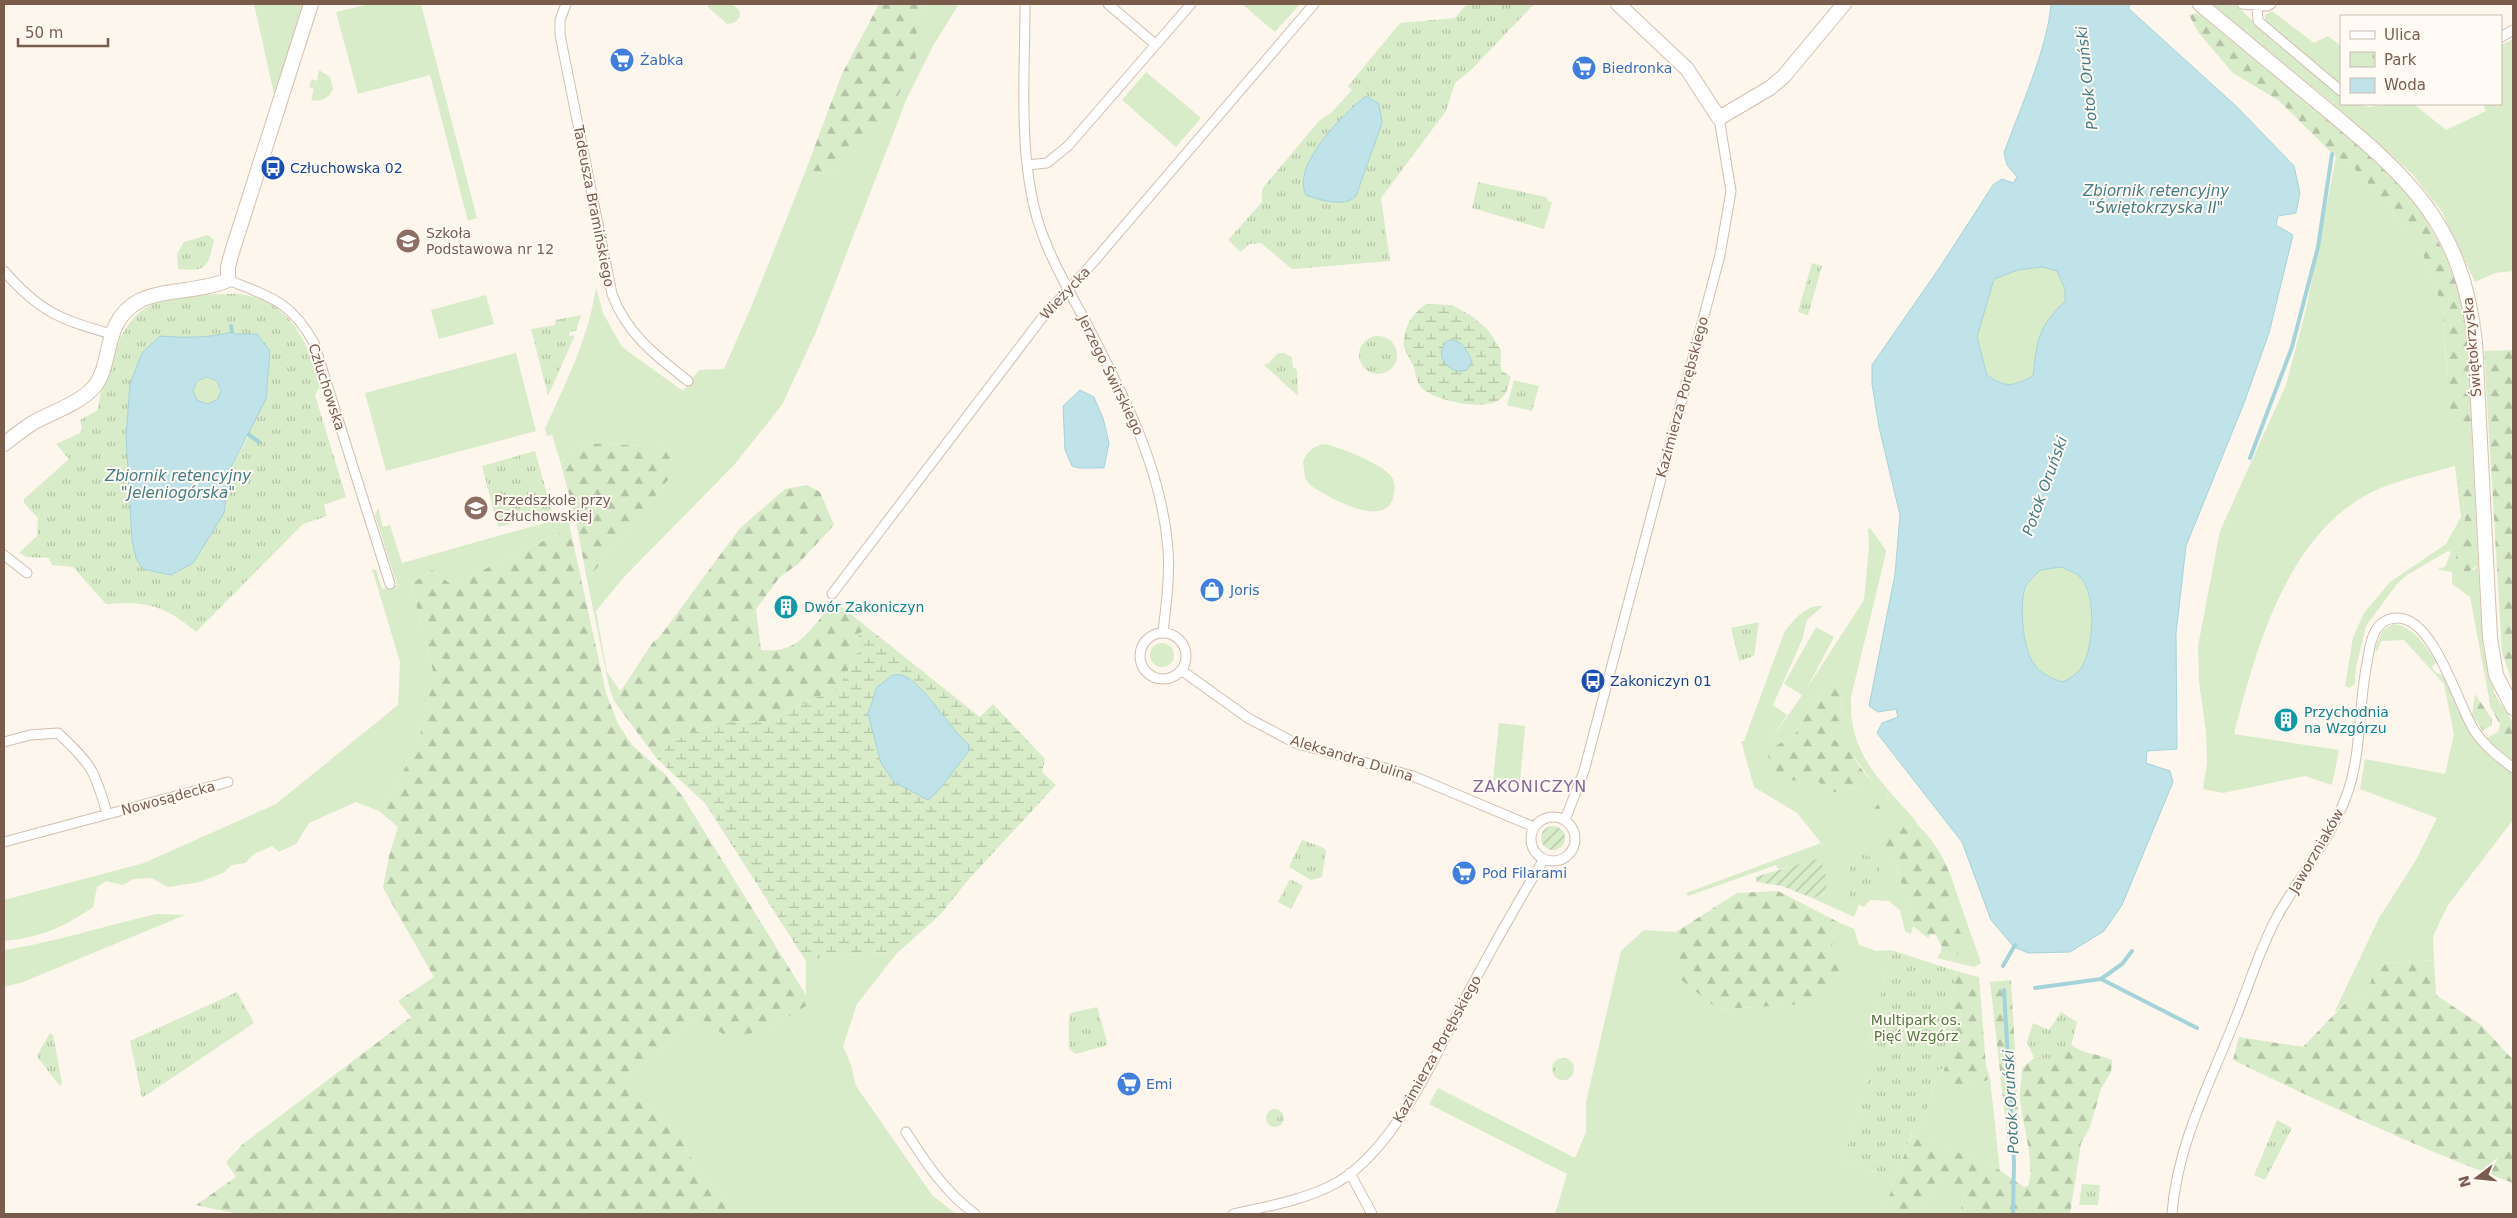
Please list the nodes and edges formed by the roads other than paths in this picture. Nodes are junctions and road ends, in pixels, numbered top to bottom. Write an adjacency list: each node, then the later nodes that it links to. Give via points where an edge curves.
1 (311, 4): 20 (street, via 232,252)
2 (566, 4): 23 (street, Tadeusza Bramińskiego, via 560,20 560,35 612,294 633,333)
3 (1025, 4): 18 (street, Jerzego Świrskiego)
4 (1108, 4): 15 (street)
5 (1191, 4): 15 (street)
6 (1314, 4): 21 (street, Wieżycka)
7 (1618, 4): 17 (street, Kazimierza Porębskiego, via 1687,69)
8 (1844, 4): 17 (street, via 1784,76)
9 (2200, 4): 31 (street, Świętokrzyska, via 2390,163 2422,200 2457,262 2471,311 2475,342 2490,638 2496,675)
10 (2242, 4): 12 (street)
11 (2272, 4): 12 (street)
12 (2257, 6): 16 (street, via 2258,20)
13 (2513, 30): 14 (street)
14 (2502, 36)
15 (1156, 44): 18 (street, via 1068,146 1047,163)
16 (2340, 89)
17 (1720, 118): 36 (street, Kazimierza Porębskiego, via 1731,191 1722,247 1584,771)
18 (1027, 165): 21 (street, Jerzego Świrskiego, via 1037,219)
19 (4, 271): 22 (street, via 45,311)
20 (228, 280): 22 (street, via 140,301 130,308); 27 (street, Człuchowska, via 276,299 290,309 314,343)
21 (1068, 288): 28 (street, Wieżycka); 29 (street, Jerzego Świrskiego, via 1107,363 1153,468 1162,502 1168,550)
22 (111, 334): 24 (street, via 95,385 79,399 32,424)
23 (688, 381)
24 (4, 444)
25 (4, 555): 26 (street)
26 (27, 573)
27 (390, 584)
28 (832, 594)
29 (1163, 632): 30 (street, via 1173,635 1183,646 1185,661); 30 (street, via 1154,634 1141,646 1141,664 1146,672 1161,678 1169,678)
30 (1181, 670): 37 (street, Aleksandra Dulina, via 1248,718 1295,743 1413,776)
31 (2513, 708)
32 (4, 742): 35 (street, Nowosądecka, via 58,733 95,772)
33 (2513, 768): 45 (street, Jaworzniaków, via 2491,751 2473,728 2447,669 2425,636 2401,618 2380,624 2373,635 2363,681 2353,771 2346,796 2277,917 2251,977 2188,1137)
34 (228, 782): 35 (street, Nowosądecka)
35 (107, 814): 38 (street, Nowosądecka)
36 (1565, 820): 37 (street, via 1545,818); 39 (street, via 1574,834 1571,852 1556,861)
37 (1534, 827): 39 (street, via 1531,834 1533,849)
38 (4, 842)
39 (1544, 859): 41 (street, Kazimierza Porębskiego, via 1404,1110 1382,1143)
40 (906, 1132): 42 (street, via 936,1177 958,1202)
41 (1350, 1173): 43 (street, Kazimierza Porębskiego, via 1325,1188 1293,1200); 44 (street)
42 (976, 1214)
43 (1233, 1214)
44 (1372, 1214)
45 (2172, 1214)

